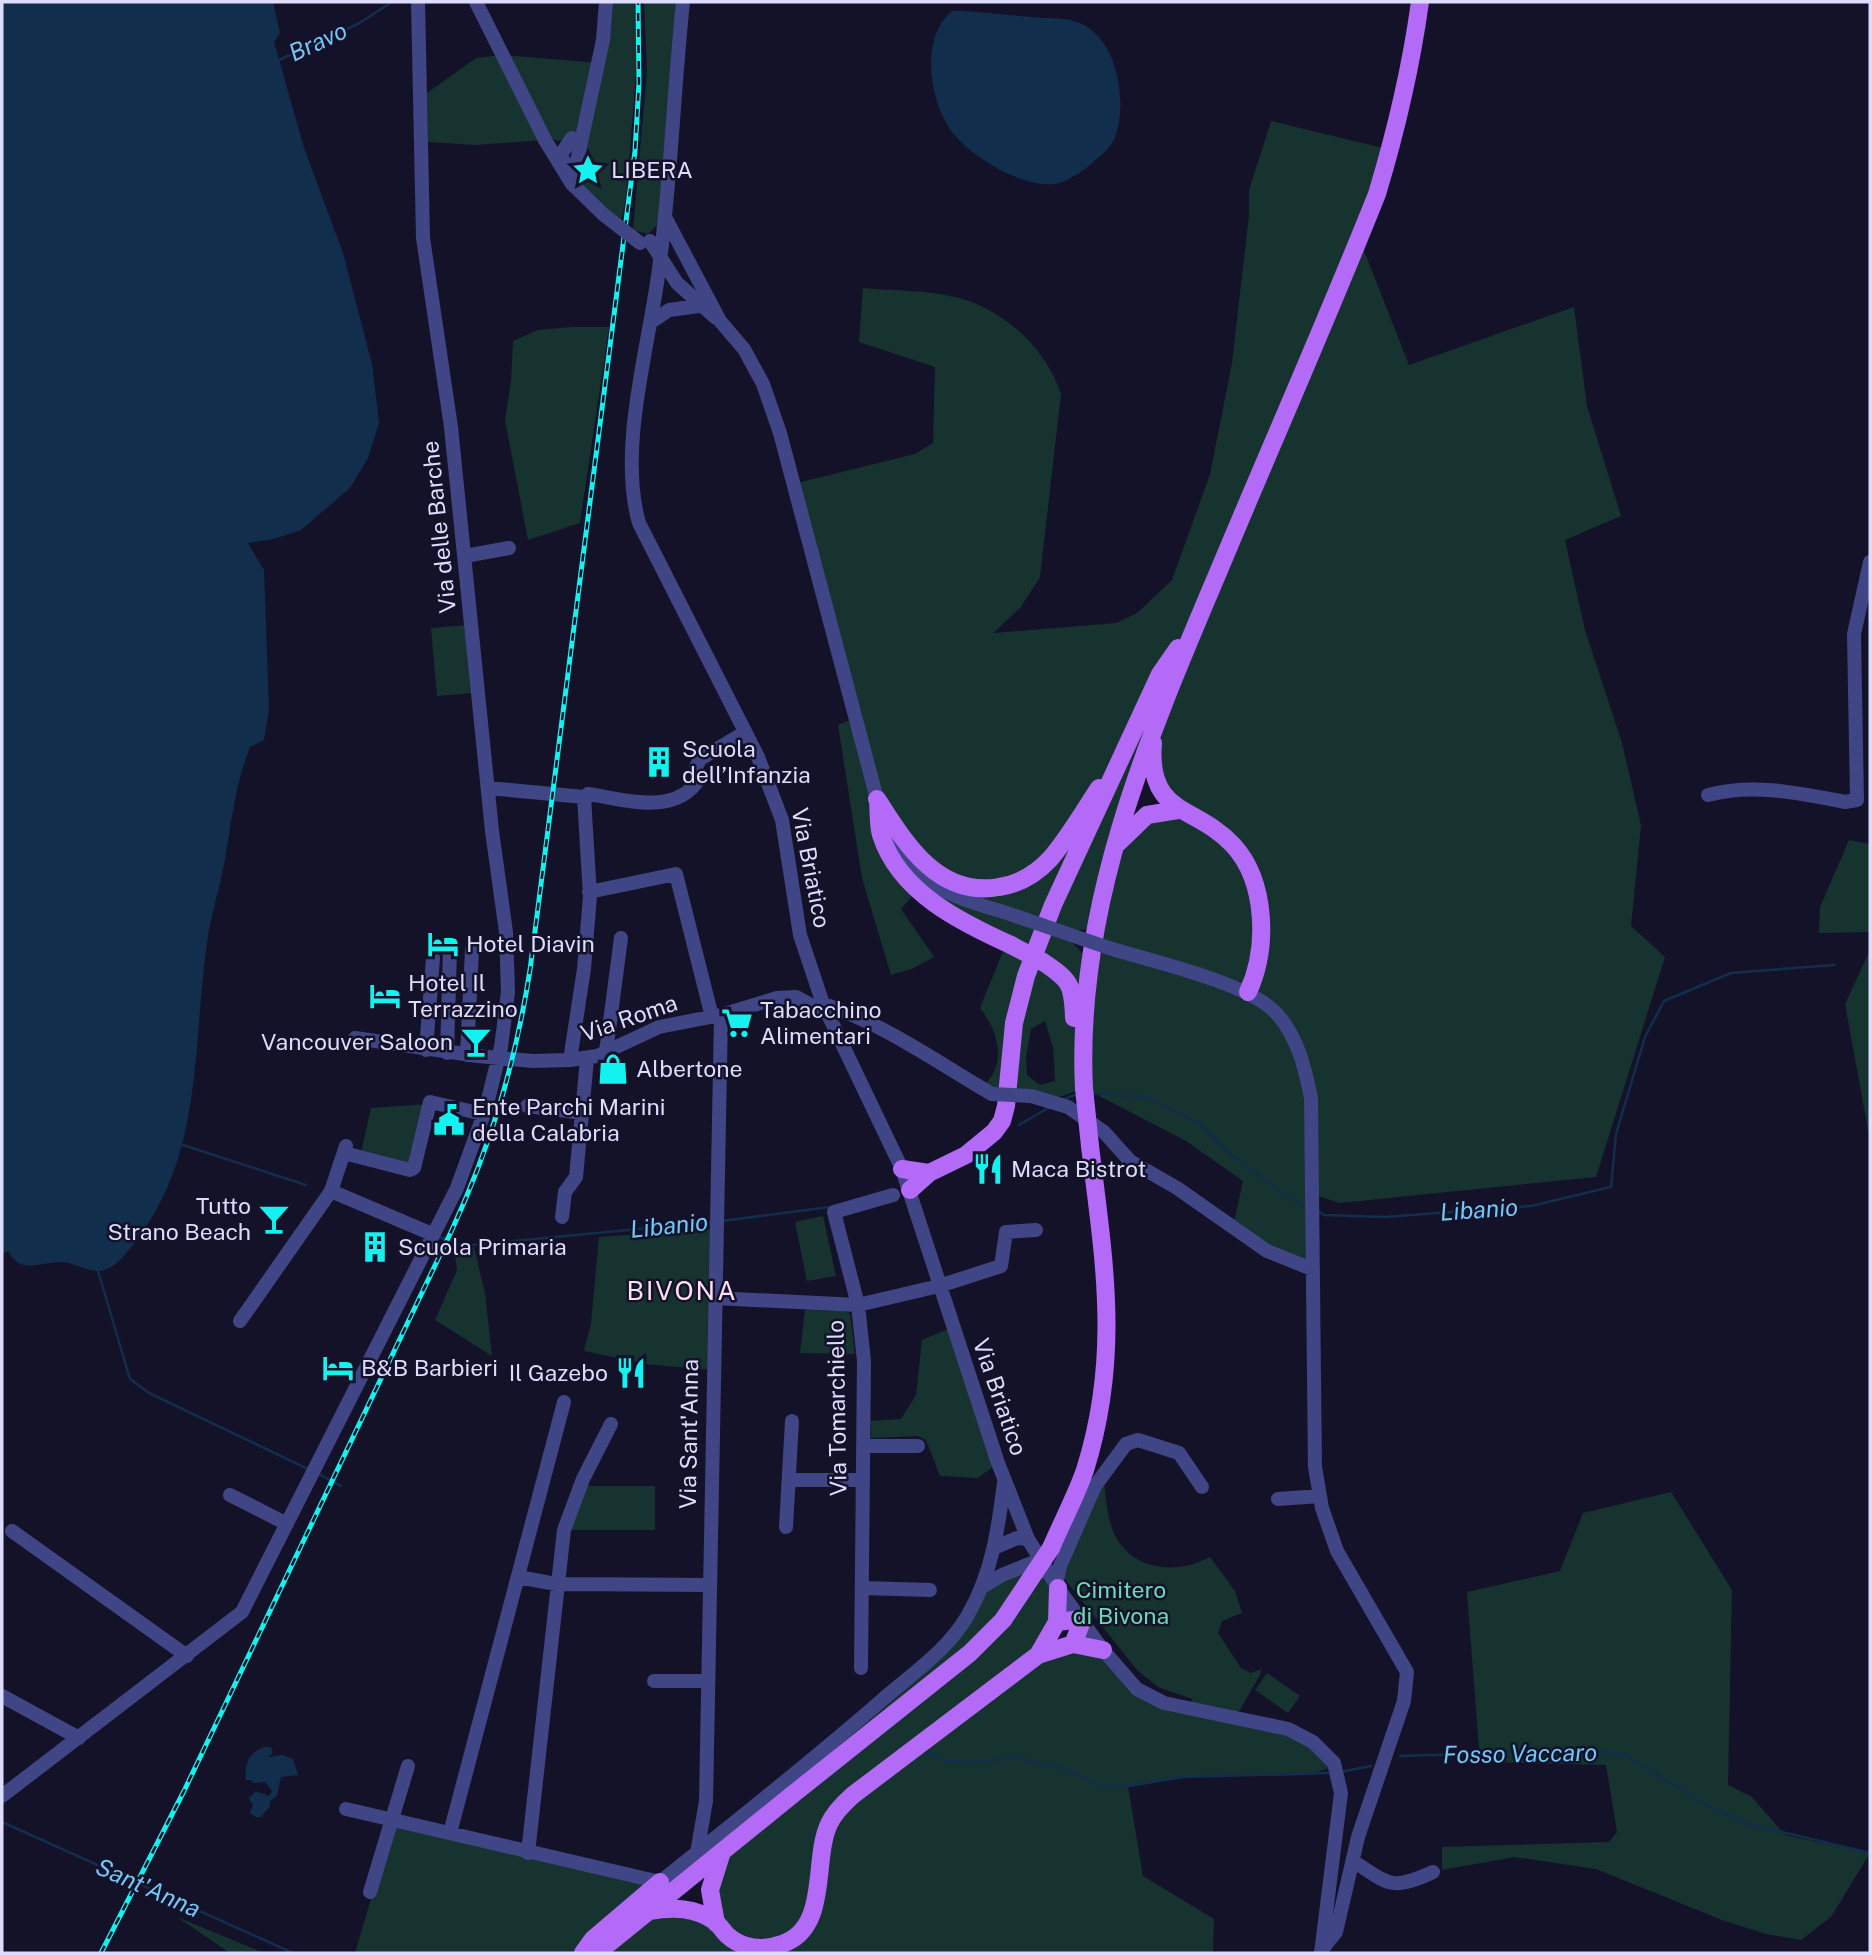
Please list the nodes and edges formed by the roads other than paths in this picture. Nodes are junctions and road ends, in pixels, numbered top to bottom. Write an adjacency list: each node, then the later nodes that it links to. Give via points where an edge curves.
1 (418, 2): 19 (street, Via delle Barche, via 423,238)
2 (476, 2): 7 (street)
3 (606, 2): 6 (street)
4 (683, 2): 12 (street, Via Briatico)
5 (1420, 2): 21 (main road, via 1410,65 1377,194)
6 (585, 128): 8 (street); 9 (street)
7 (542, 135): 8 (street, via 558,141); 10 (street)
8 (572, 138): 10 (street)
9 (580, 153): 10 (street); 11 (street)
10 (557, 160): 11 (street)
11 (572, 184): 13 (street, bridge)
12 (664, 224): 13 (street, Via Briatico); 13 (street); 14 (street)
13 (650, 250): 14 (street); 15 (street); 17 (street, Via Briatico, via 657,281)
14 (693, 271): 16 (street)
15 (699, 306): 16 (street); 17 (street, via 669,310)
16 (720, 321): 28 (street, via 744,349 763,384 780,433)
17 (651, 322): 23 (street, Via Briatico, via 631,449 632,499 639,523)
18 (509, 548): 19 (street)
19 (465, 556): 25 (street, Via delle Barche)
20 (1870, 562): 26 (street, via 1854,634 1857,800 1844,802 1765,789 1733,789)
21 (1198, 619): 22 (main road); 24 (main road, via 1160,674)
22 (1154, 728): 29 (main road, via 1151,762 1155,780); 30 (main road)
23 (744, 733): 27 (street, via 700,759 694,787 671,800 651,805); 37 (street, Via Briatico, via 782,820 800,935)
24 (1128, 747): 28 (main road, via 1049,860 1018,884 969,887 940,876 902,838); 52 (main road, via 1053,905 1026,976 1014,1023 1002,1121 966,1155)
25 (488, 788): 27 (street); 41 (street, Via delle Barche, via 506,932 508,992)
26 (1708, 796)
27 (584, 797): 31 (street)
28 (877, 799): 36 (street, bridge, via 897,847 920,877 937,888 967,902); 44 (main road, bridge, via 881,834 903,876 953,917 1011,944 1066,978 1073,993 1074,1041)
29 (1178, 810): 30 (main road, via 1147,815); 36 (main road, via 1209,825 1247,863 1261,929 1257,972)
30 (1113, 848): 44 (main road, via 1091,962)
31 (589, 892): 38 (street, Via Sant'Anna, via 676,874); 47 (street, via 584,969)
32 (621, 938): 42 (street)
33 (450, 948): 43 (street)
34 (472, 950): 45 (street)
35 (433, 958): 40 (street)
36 (1248, 992): 58 (street, via 1277,1014 1303,1058 1311,1098)
37 (825, 1009): 38 (street, Via Roma, via 796,997 778,998); 51 (street, Via Briatico); 58 (street, Via Roma, bridge, via 851,1015 992,1094 1031,1096 1064,1106 1104,1132 1130,1161 1268,1251)
38 (717, 1016): 42 (street, Via Roma, via 659,1027); 60 (street, Via Sant'Anna)
39 (355, 1038): 40 (street, Via Roma)
40 (426, 1050): 43 (street, Via Roma)
41 (499, 1052): 45 (street, Via Roma); 47 (street, Via Roma, via 533,1061); 50 (street, Via delle Barche)
42 (606, 1052): 46 (street, Via Roma)
43 (447, 1053): 45 (street, Via Roma)
44 (1082, 1054): 106 (main road, bridge, via 1109,1347 1085,1471 1051,1548 1003,1619 970,1653)
45 (467, 1055)
46 (587, 1059): 47 (street, Via Roma); 49 (street)
47 (570, 1060)
48 (527, 1105): 49 (street)
49 (583, 1113): 55 (street, via 576,1177 565,1192)
50 (484, 1114): 53 (street, via 430,1101 414,1168 345,1149); 57 (street, Via delle Barche, via 457,1188)
51 (902, 1169): 52 (main road); 54 (street, Via Briatico)
52 (929, 1173): 54 (main road)
53 (331, 1191): 57 (street); 62 (street)
54 (901, 1192): 59 (street, Via Briatico); 61 (street, Via Tomarchiello, via 834,1212)
55 (562, 1217)
56 (1036, 1230): 59 (street, via 1006,1233 1001,1266)
57 (432, 1234): 75 (street, Via delle Barche)
58 (1312, 1269): 73 (street, via 1315,1467)
59 (939, 1286): 61 (street); 70 (street, Via Briatico)
60 (714, 1298): 61 (street); 84 (street, Via Sant'Anna)
61 (858, 1305): 66 (street, Via Tomarchiello, via 864,1362)
62 (240, 1321)
63 (564, 1402): 81 (street)
64 (792, 1421): 68 (street)
65 (611, 1424): 83 (street, via 583,1479 565,1530)
66 (863, 1446): 67 (street); 69 (street, Via Tomarchiello)
67 (918, 1446)
68 (789, 1480): 69 (street); 76 (street)
69 (863, 1480): 86 (street, Via Tomarchiello)
70 (1004, 1480): 78 (street, Via Briatico); 79 (street)
71 (1202, 1487): 82 (street, via 1179,1453 1138,1440 1126,1444 1095,1486)
72 (230, 1495): 75 (street)
73 (1320, 1496): 74 (street); 107 (street, via 1337,1551 1407,1672 1404,1701)
74 (1278, 1499)
75 (287, 1524): 93 (street, Via delle Barche, via 242,1612)
76 (786, 1527)
77 (12, 1531): 93 (street)
78 (1028, 1539): 79 (street, via 1017,1538); 80 (street); 82 (street, Via Briatico)
79 (996, 1547): 85 (street)
80 (1017, 1567): 82 (street, via 1032,1563); 85 (street)
81 (518, 1577): 83 (street); 103 (street)
82 (1054, 1582): 88 (street, Via Briatico); 89 (main road)
83 (556, 1584): 84 (street); 104 (street)
84 (709, 1586): 96 (street, Via Sant'Anna)
85 (982, 1587): 105 (street, via 946,1645)
86 (862, 1588): 87 (street); 94 (street, Via Tomarchiello)
87 (930, 1590)
88 (1083, 1619): 89 (main road); 90 (main road); 91 (street, Via Briatico)
89 (1057, 1622): 92 (main road)
90 (1073, 1644): 91 (main road); 92 (main road)
91 (1103, 1650): 113 (street, Via Briatico, via 1138,1689 1164,1703 1288,1729 1313,1742 1336,1773 1341,1793)
92 (1038, 1655): 112 (main road, via 845,1803 826,1833 814,1908 799,1934 789,1942 758,1949 736,1942)
93 (187, 1656): 98 (street, Via delle Barche)
94 (861, 1668)
95 (654, 1681): 96 (street)
96 (708, 1681): 105 (street, Via Sant'Anna, via 706,1801)
97 (2, 1696): 98 (street)
98 (79, 1738): 100 (street, Via delle Barche)
99 (408, 1766): 102 (street)
100 (2, 1796)
101 (346, 1809): 102 (street)
102 (394, 1820): 103 (street); 110 (street)
103 (450, 1833): 104 (street)
104 (528, 1853): 109 (street)
105 (697, 1853): 109 (street)
106 (721, 1854): 111 (main road); 112 (main road, via 710,1890)
107 (1353, 1861): 108 (street, via 1387,1883 1405,1885); 113 (street, via 1336,1932)
108 (1433, 1872)
109 (660, 1882): 114 (main road, via 593,1939)
110 (370, 1892)
111 (649, 1911): 112 (main road, via 673,1907); 115 (main road)
112 (716, 1923)
113 (1321, 1952)
114 (583, 1953)
115 (597, 1953)

